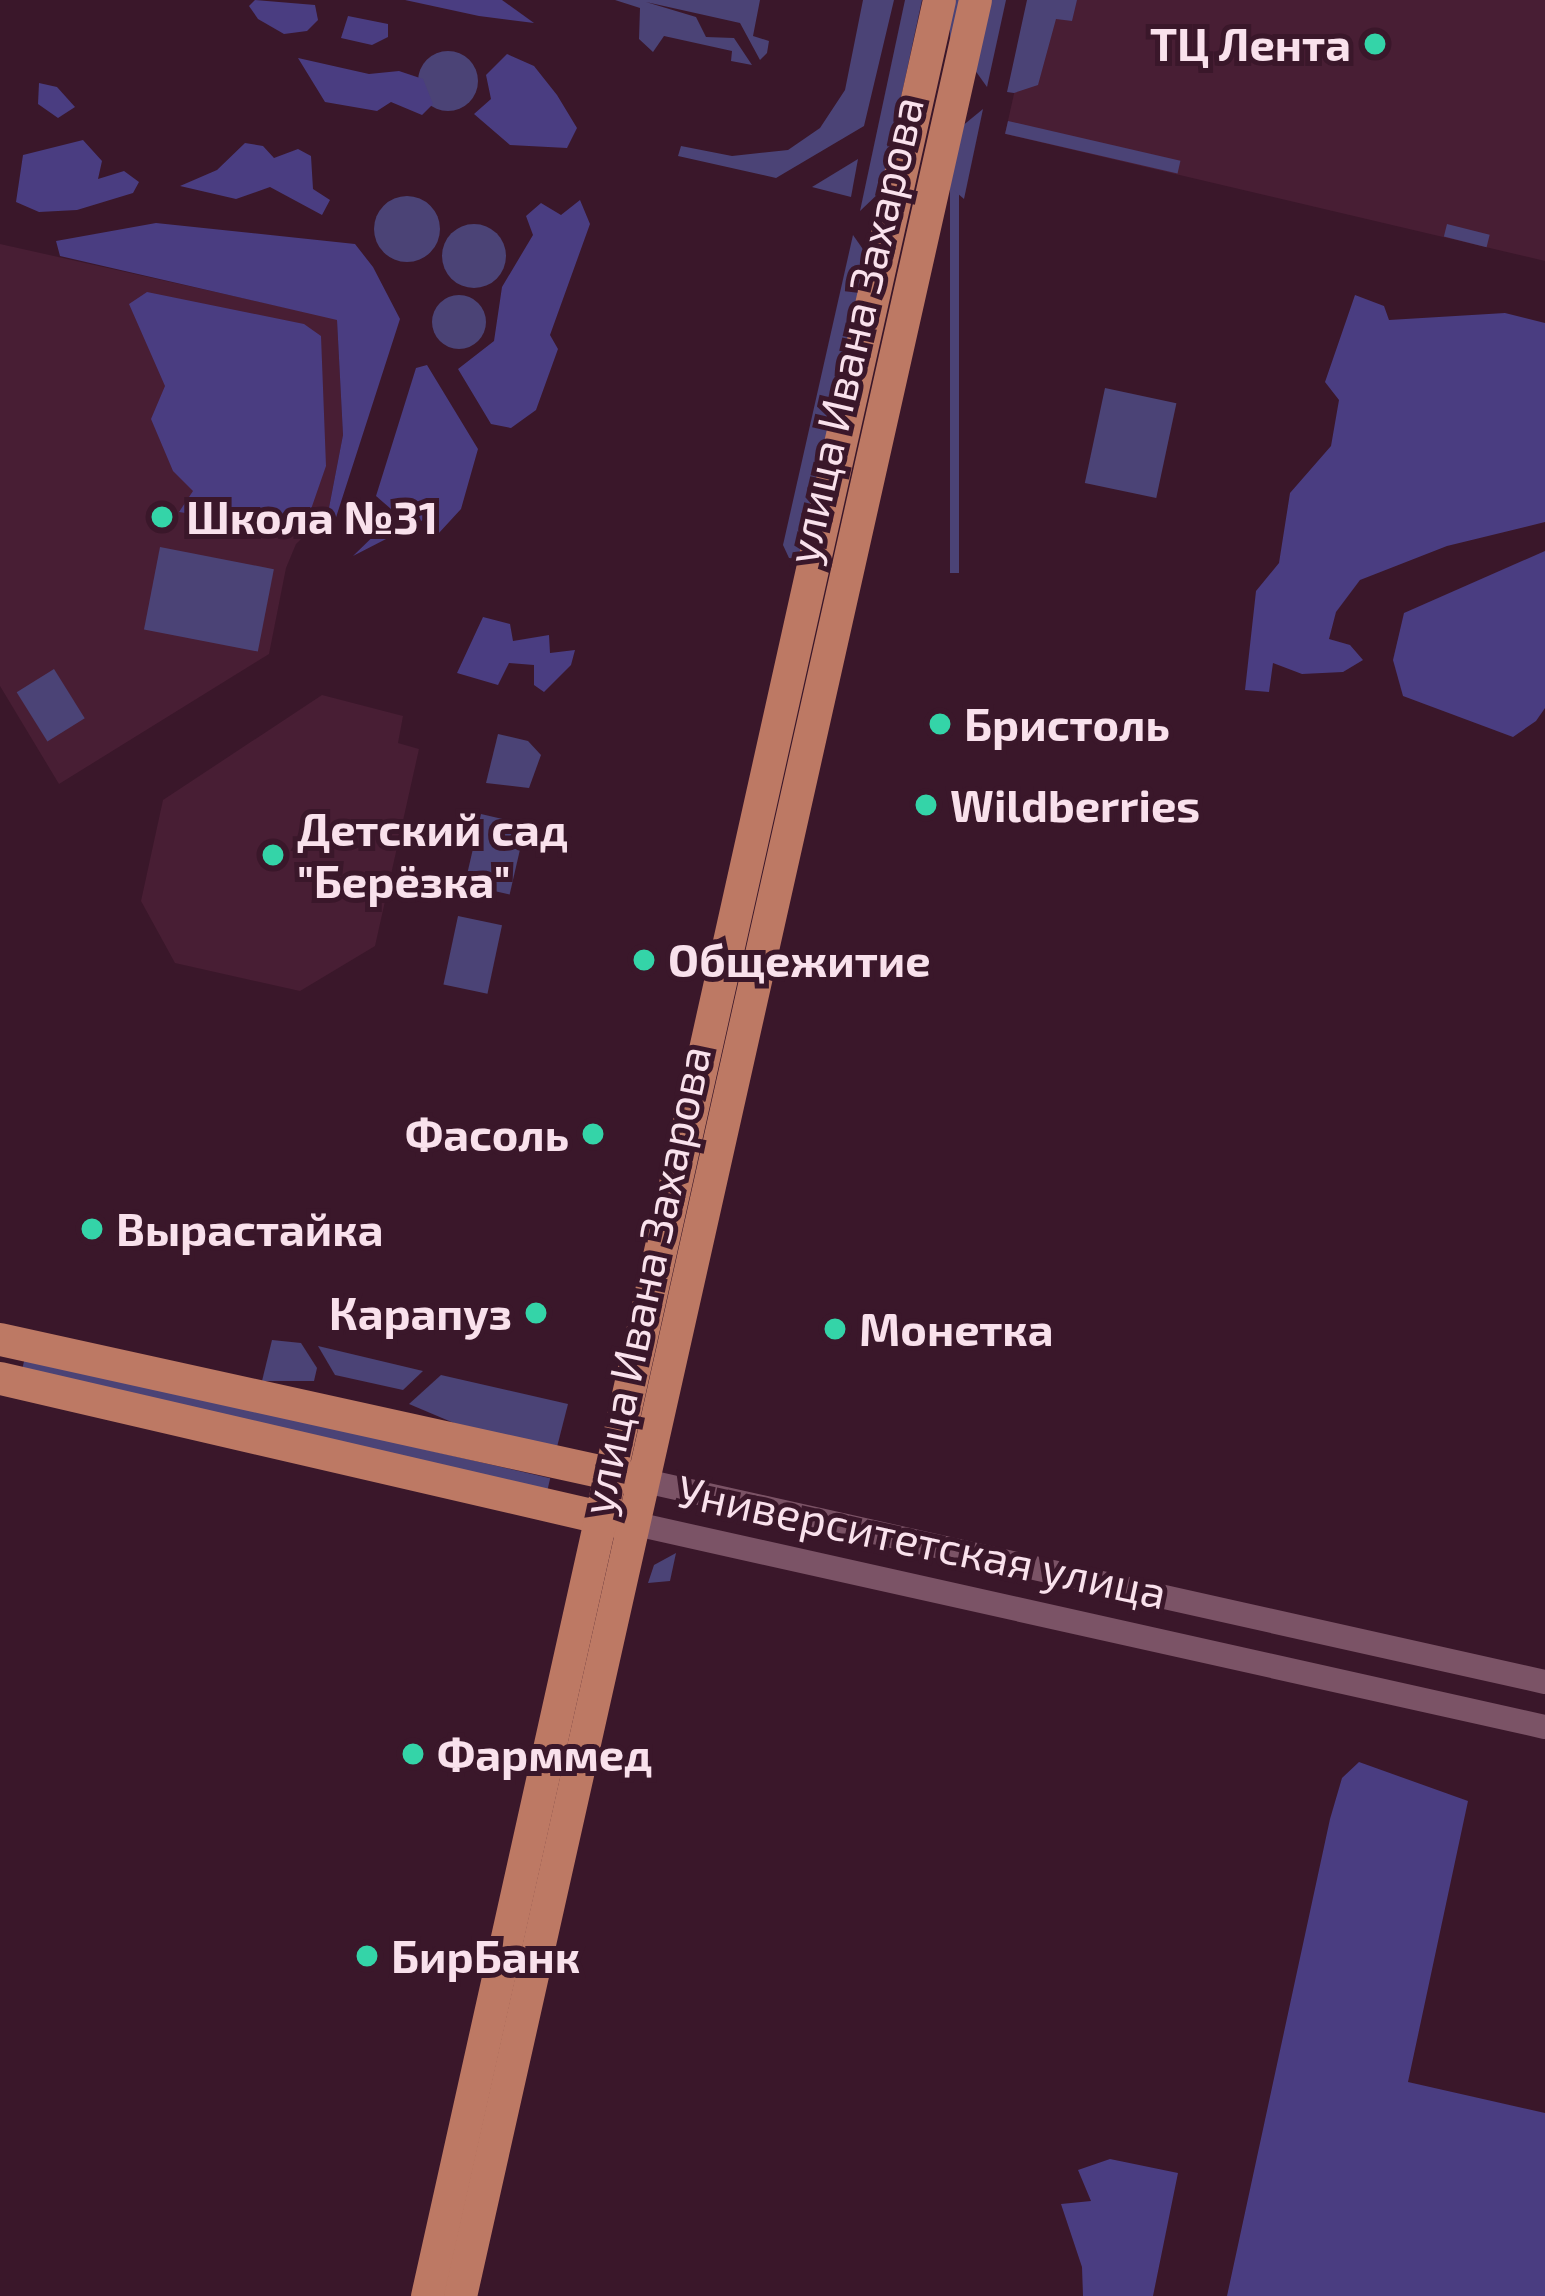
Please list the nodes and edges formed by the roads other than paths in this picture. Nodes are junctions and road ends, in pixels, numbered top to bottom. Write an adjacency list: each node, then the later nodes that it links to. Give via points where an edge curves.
1 (938, 0): 5 (main road, улица Ивана Захарова)
2 (975, 0): 6 (main road, улица Ивана Захарова)
3 (0, 1339): 5 (main road, Университетская улица)
4 (0, 1378): 7 (main road, Университетская улица)
5 (607, 1472): 6 (main road, Университетская улица); 7 (main road, улица Ивана Захарова)
6 (645, 1481): 8 (main road, улица Ивана Захарова); 9 (street, Университетская улица)
7 (598, 1517): 8 (main road, Университетская улица); 11 (main road, улица Ивана Захарова)
8 (636, 1525): 10 (street, Университетская улица); 12 (main road, улица Ивана Захарова)
9 (1545, 1682)
10 (1545, 1727)
11 (427, 2296)
12 (460, 2296)

